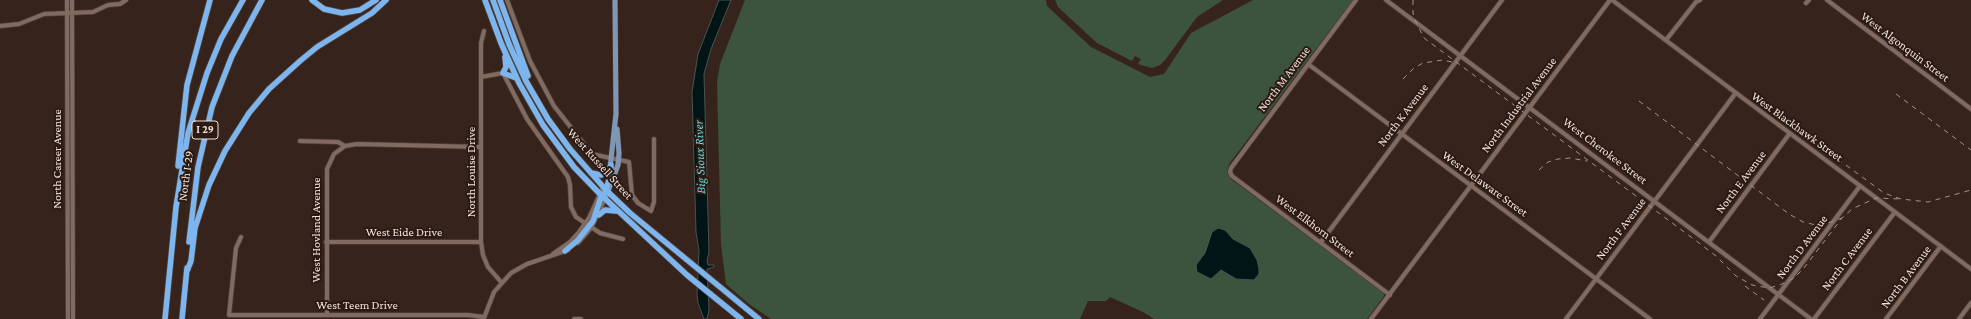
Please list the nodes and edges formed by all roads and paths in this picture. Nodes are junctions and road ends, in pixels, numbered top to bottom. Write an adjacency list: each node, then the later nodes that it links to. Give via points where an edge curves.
1 (67, 0): 23 (street, North Career Avenue)
2 (72, 0): 23 (street, North Career Avenue)
3 (112, 0): 22 (street)
4 (126, 0): 22 (street, via 120,4)
5 (210, 0): 53 (highway, via 185,98)
6 (243, 0): 53 (highway, North I-29 / I 29, via 221,39 199,97 186,146)
7 (262, 0): 68 (highway, North I-29 / I 29, via 232,56 207,125 195,182)
8 (312, 0): 9 (highway, via 324,9 342,13 360,10)
9 (376, 0)
10 (386, 0): 68 (highway, via 372,13 317,47 292,67 262,97 243,122 225,151 209,185 195,228 191,261)
11 (485, 0): 27 (highway, West Russell Street)
12 (493, 0): 34 (highway, West Russell Street, via 514,54)
13 (500, 0): 34 (highway)
14 (507, 0): 45 (street, West Russell Street, via 530,61 554,106 588,151)
15 (615, 0): 37 (main road)
16 (1356, 0): 29 (street, North M Avenue)
17 (1386, 0): 28 (street, West Cherokee Street)
18 (1502, 0): 28 (street, North K Avenue)
19 (1611, 0): 26 (street, West Blackhawk Street); 35 (street, North Industrial Avenue)
20 (1700, 0): 26 (street)
21 (1827, 0): 36 (street, West Algonquin Street)
22 (108, 5): 23 (street, via 92,12)
23 (70, 13): 24 (street, via 44,14 19,24); 77 (street, North Career Avenue); 78 (street, North Career Avenue)
24 (0, 26)
25 (484, 31): 31 (street, North Louise Drive, via 481,43)
26 (1666, 40): 33 (street, West Blackhawk Street)
27 (504, 49): 30 (highway, via 506,67); 32 (highway, West Russell Street)
28 (1460, 56): 35 (street, West Cherokee Street); 39 (street, North K Avenue)
29 (1308, 64): 39 (street, West Delaware Street); 47 (street, North M Avenue, via 1230,168)
30 (503, 73): 31 (street); 32 (highway); 57 (street, via 527,119 568,177 572,211)
31 (481, 77): 43 (street, North Louise Drive)
32 (516, 78): 51 (highway, West Russell Street, via 557,144)
33 (1735, 94): 38 (street, West Blackhawk Street); 52 (street, North F Avenue)
34 (540, 106): 46 (highway, West Russell Street, via 560,137)
35 (1529, 107): 48 (street, North Industrial Avenue); 52 (street, West Cherokee Street)
36 (1971, 110)
37 (616, 114): 44 (main road); 45 (main road)
38 (1790, 133): 49 (street, West Blackhawk Street); 63 (street, North E Avenue)
39 (1401, 134): 48 (street, West Delaware Street); 62 (street, North K Avenue)
40 (654, 139): 44 (street, West Russell Street, via 654,202 651,211 634,198 631,191 630,164)
41 (300, 141): 42 (street, via 337,141)
42 (346, 146): 43 (street, via 357,144); 60 (street, West Hovland Avenue, via 334,154 327,169)
43 (481, 147): 61 (street, North Louise Drive)
44 (619, 159): 45 (street, West Russell Street); 50 (main road, via 617,171)
45 (612, 162): 46 (highway, via 608,171 601,175); 50 (highway)
46 (589, 171): 50 (highway, West Russell Street)
47 (1230, 172): 62 (street, West Elkhorn Street)
48 (1471, 186): 69 (street, West Delaware Street); 71 (street, North Industrial Avenue)
49 (1860, 186): 54 (street, West Blackhawk Street); 72 (street, North D Avenue)
50 (606, 190): 51 (highway); 84 (highway, West Russell Street, via 630,213)
51 (602, 197): 55 (street); 56 (highway, West Russell Street); 57 (highway)
52 (1655, 201): 63 (street, West Cherokee Street); 69 (street, North F Avenue)
53 (176, 206): 79 (highway, North I-29 / I 29)
54 (1895, 212): 64 (street, West Blackhawk Street); 90 (street, North C Avenue)
55 (598, 215): 56 (highway, via 603,210 611,209); 57 (street)
56 (623, 216): 83 (highway, West Russell Street)
57 (588, 226): 59 (street, via 600,233); 65 (highway); 66 (street)
58 (241, 236): 75 (street, West Teem Drive, via 236,248 229,315)
59 (623, 239)
60 (326, 242): 61 (street, West Eide Drive); 74 (street, West Hovland Avenue)
61 (481, 242): 70 (street, North Louise Drive, via 486,263 493,275)
62 (1321, 242): 71 (street, West Elkhorn Street)
63 (1709, 242): 72 (street, West Cherokee Street)
64 (1941, 246): 67 (street, West Blackhawk Street); 91 (street, North B Avenue)
65 (565, 251): 66 (street)
66 (548, 257): 70 (street, via 521,267)
67 (1971, 269)
68 (187, 271): 80 (highway, North I-29 / I 29)
69 (1596, 279): 86 (street, North F Avenue); 87 (street, West Delaware Street)
70 (502, 283): 76 (street, via 491,298)
71 (1390, 295): 85 (street, North Industrial Avenue)
72 (1779, 295): 88 (street, North D Avenue); 89 (street, West Cherokee Street)
73 (1971, 303): 92 (street)
74 (326, 315): 75 (street, West Teem Drive); 76 (street, West Teem Drive, via 468,315)
75 (245, 317)
76 (484, 318)
77 (68, 319)
78 (73, 319)
79 (164, 319)
80 (182, 319)
81 (574, 319): 82 (street)
82 (581, 319)
83 (741, 319)
84 (759, 319)
85 (1371, 319)
86 (1566, 319)
87 (1650, 319)
88 (1760, 319)
89 (1811, 319)
90 (1814, 319)
91 (1886, 319)
92 (1959, 319)

